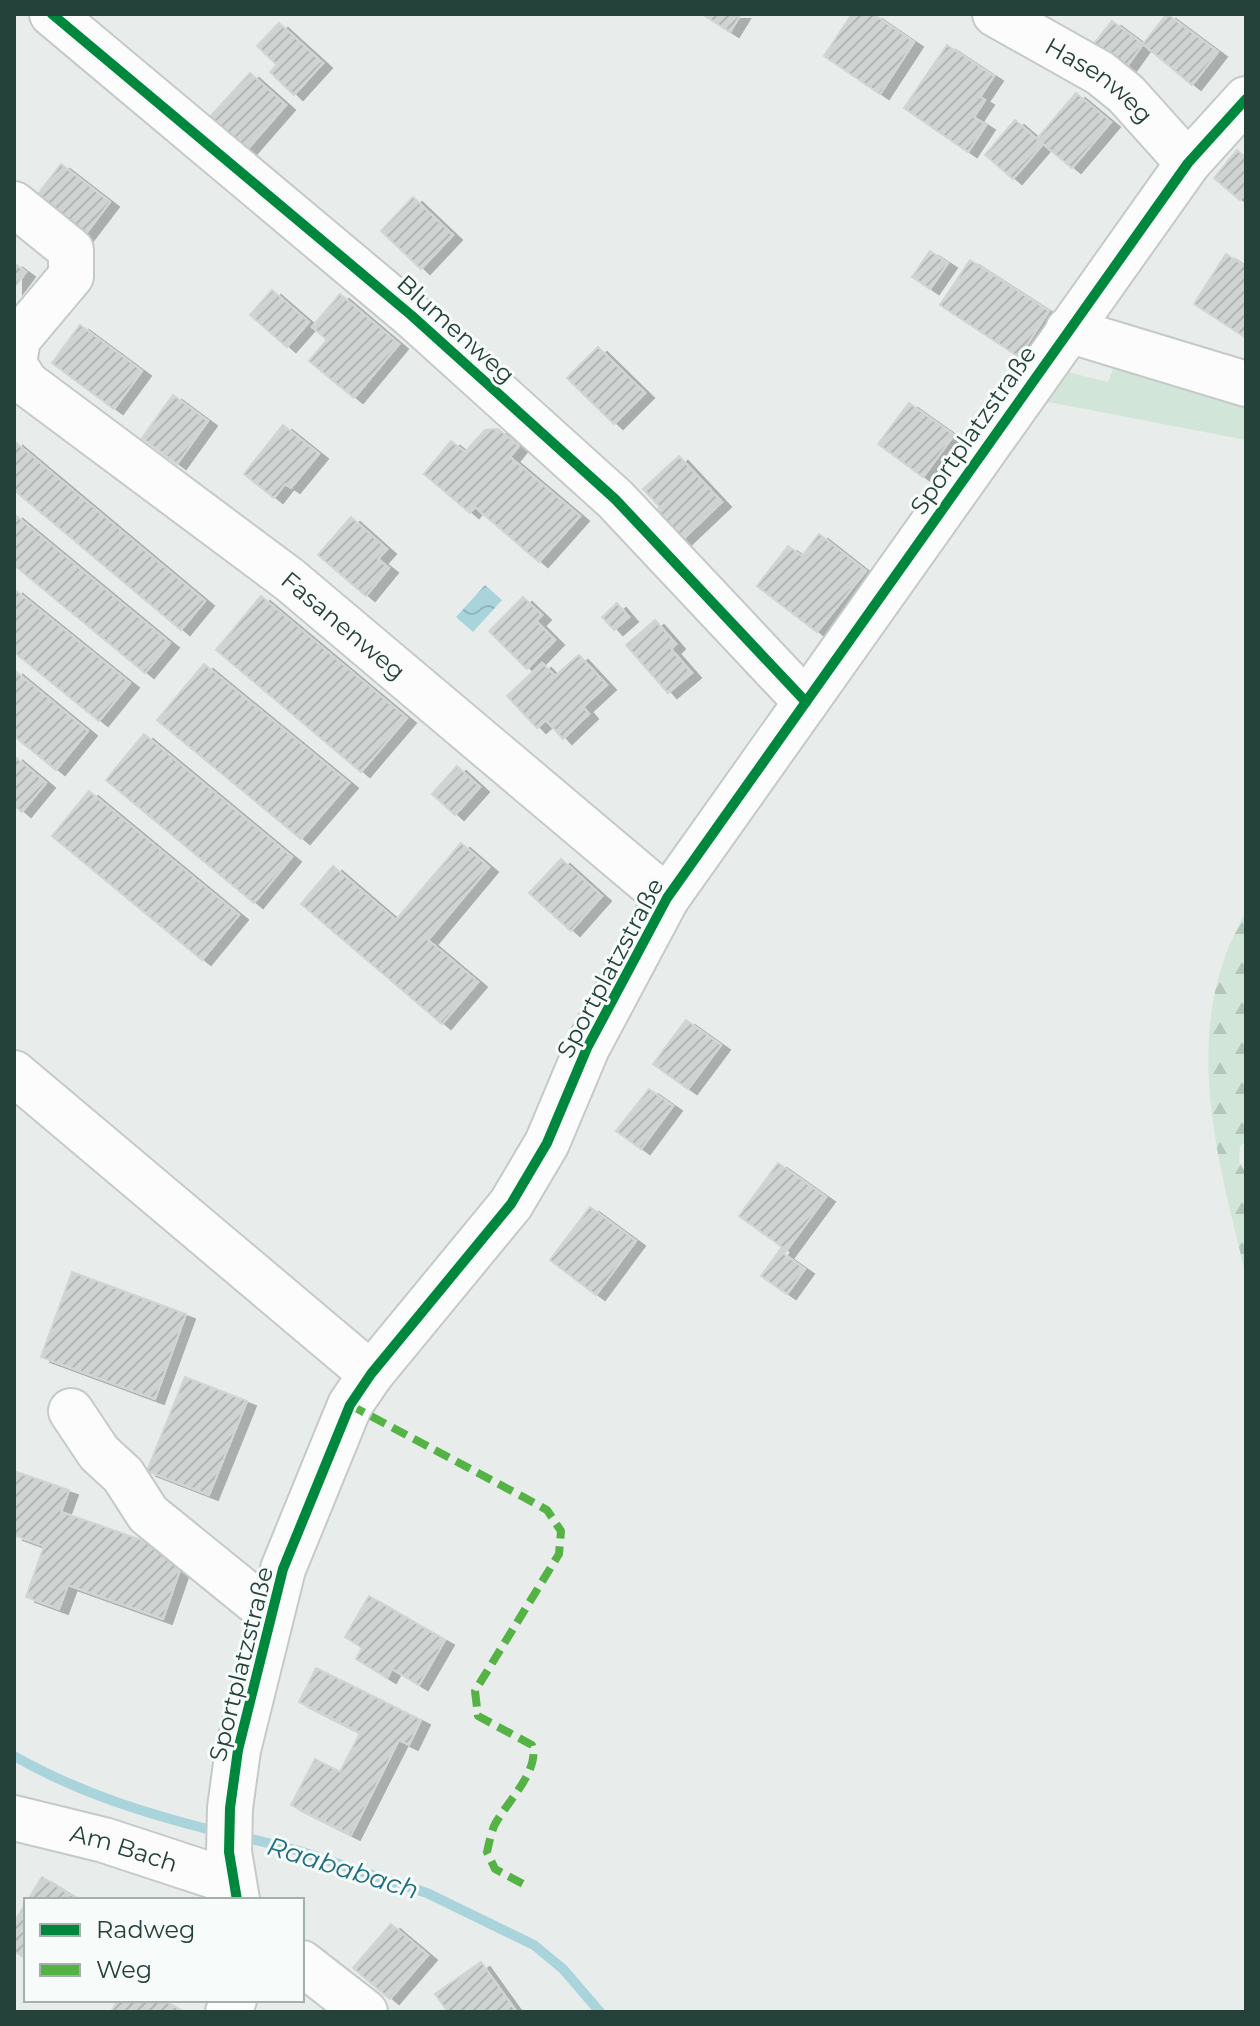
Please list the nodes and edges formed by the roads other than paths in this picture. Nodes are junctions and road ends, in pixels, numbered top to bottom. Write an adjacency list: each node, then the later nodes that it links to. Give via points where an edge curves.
1 (52, 14): 9 (street, Blumenweg, via 399,305 615,499)
2 (995, 14): 4 (street, Hasenweg, via 1100,73)
3 (1246, 99): 4 (street, Sportplatzstraße)
4 (1188, 163): 6 (street, Sportplatzstraße)
5 (14, 204): 7 (street, Fasanenweg, via 71,250 71,276 18,339)
6 (1068, 330): 8 (street); 9 (street, Sportplatzstraße)
7 (14, 363): 10 (street, Fasanenweg, via 26,383 290,580)
8 (1246, 384)
9 (806, 702): 10 (street, Sportplatzstraße)
10 (667, 898): 12 (street, Sportplatzstraße, via 587,1048 529,1177 493,1229)
11 (14, 1073): 12 (street)
12 (371, 1374): 14 (street, Sportplatzstraße, via 350,1405)
13 (71, 1411): 14 (street, via 148,1514)
14 (270, 1613): 16 (street, Sportplatzstraße, via 238,1750 230,1808)
15 (17, 1825): 16 (street, Am Bach, via 104,1840)
16 (233, 1878)
17 (304, 1965): 18 (street)
18 (365, 2012)

